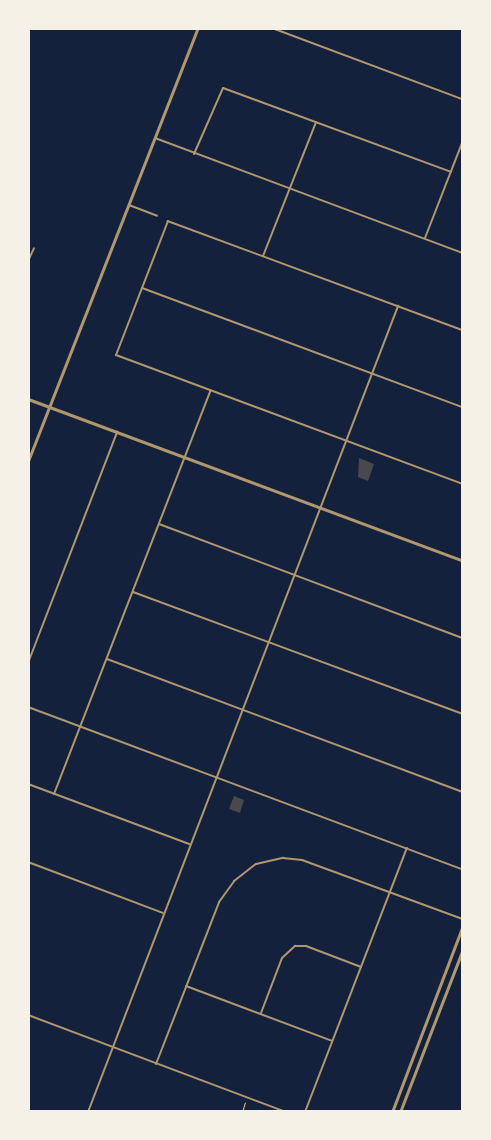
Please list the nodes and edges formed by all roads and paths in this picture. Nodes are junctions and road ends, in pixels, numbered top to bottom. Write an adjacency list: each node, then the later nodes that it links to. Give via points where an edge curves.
1 (198, 28): 5 (street)
2 (272, 28): 3 (street)
3 (462, 99)
4 (316, 122): 7 (street, via 221,88); 8 (street); 9 (street)
5 (155, 138): 7 (street); 10 (street)
6 (462, 143): 8 (street)
7 (194, 153): 9 (street)
8 (451, 172): 12 (street)
9 (290, 189): 12 (street); 15 (street)
10 (129, 205): 11 (street); 23 (street)
11 (157, 216)
12 (425, 239): 14 (street)
13 (34, 248): 16 (street)
14 (462, 253)
15 (263, 256): 17 (street, via 168,220); 18 (street)
16 (28, 261)
17 (142, 288): 20 (street); 21 (street, via 116,355)
18 (399, 306): 19 (street); 20 (street)
19 (462, 330)
20 (372, 374): 24 (street); 26 (street)
21 (211, 390): 26 (street); 27 (street)
22 (28, 399): 23 (street)
23 (50, 407): 25 (street); 28 (street)
24 (462, 407)
25 (117, 432): 27 (street); 38 (street)
26 (346, 440): 29 (street); 30 (street)
27 (184, 457): 30 (street); 31 (street)
28 (28, 461)
29 (462, 484)
30 (320, 507): 32 (street); 33 (street)
31 (159, 525): 33 (street); 34 (street)
32 (462, 560)
33 (294, 575): 35 (street); 36 (street)
34 (133, 592): 36 (street); 37 (street)
35 (462, 638)
36 (268, 643): 40 (street); 41 (street)
37 (107, 659): 40 (street); 42 (street)
38 (28, 663)
39 (28, 707): 42 (street)
40 (242, 710): 43 (street); 45 (street)
41 (462, 714)
42 (81, 727): 43 (street); 46 (street)
43 (216, 777): 47 (street); 48 (street)
44 (28, 784): 46 (street)
45 (462, 792)
46 (54, 794): 47 (street)
47 (190, 844): 52 (street)
48 (407, 848): 50 (street); 51 (street)
49 (28, 862): 52 (street)
50 (462, 869)
51 (390, 892): 53 (street); 56 (street); 57 (street, via 296,858 269,860 249,868 222,896)
52 (164, 914): 61 (street)
53 (462, 919)
54 (462, 928): 70 (street)
55 (462, 951): 71 (street)
56 (361, 967): 58 (street, via 306,946 295,946 282,958); 60 (street)
57 (186, 986): 58 (street); 62 (street)
58 (261, 1014): 60 (street)
59 (28, 1015): 61 (street)
60 (333, 1041): 69 (street)
61 (113, 1047): 62 (street); 66 (street)
62 (156, 1064): 63 (street)
63 (247, 1097): 67 (path); 68 (street)
64 (28, 1101): 65 (street)
65 (28, 1106)
66 (88, 1112)
67 (242, 1112)
68 (285, 1112)
69 (305, 1112)
70 (392, 1112)
71 (400, 1112)

